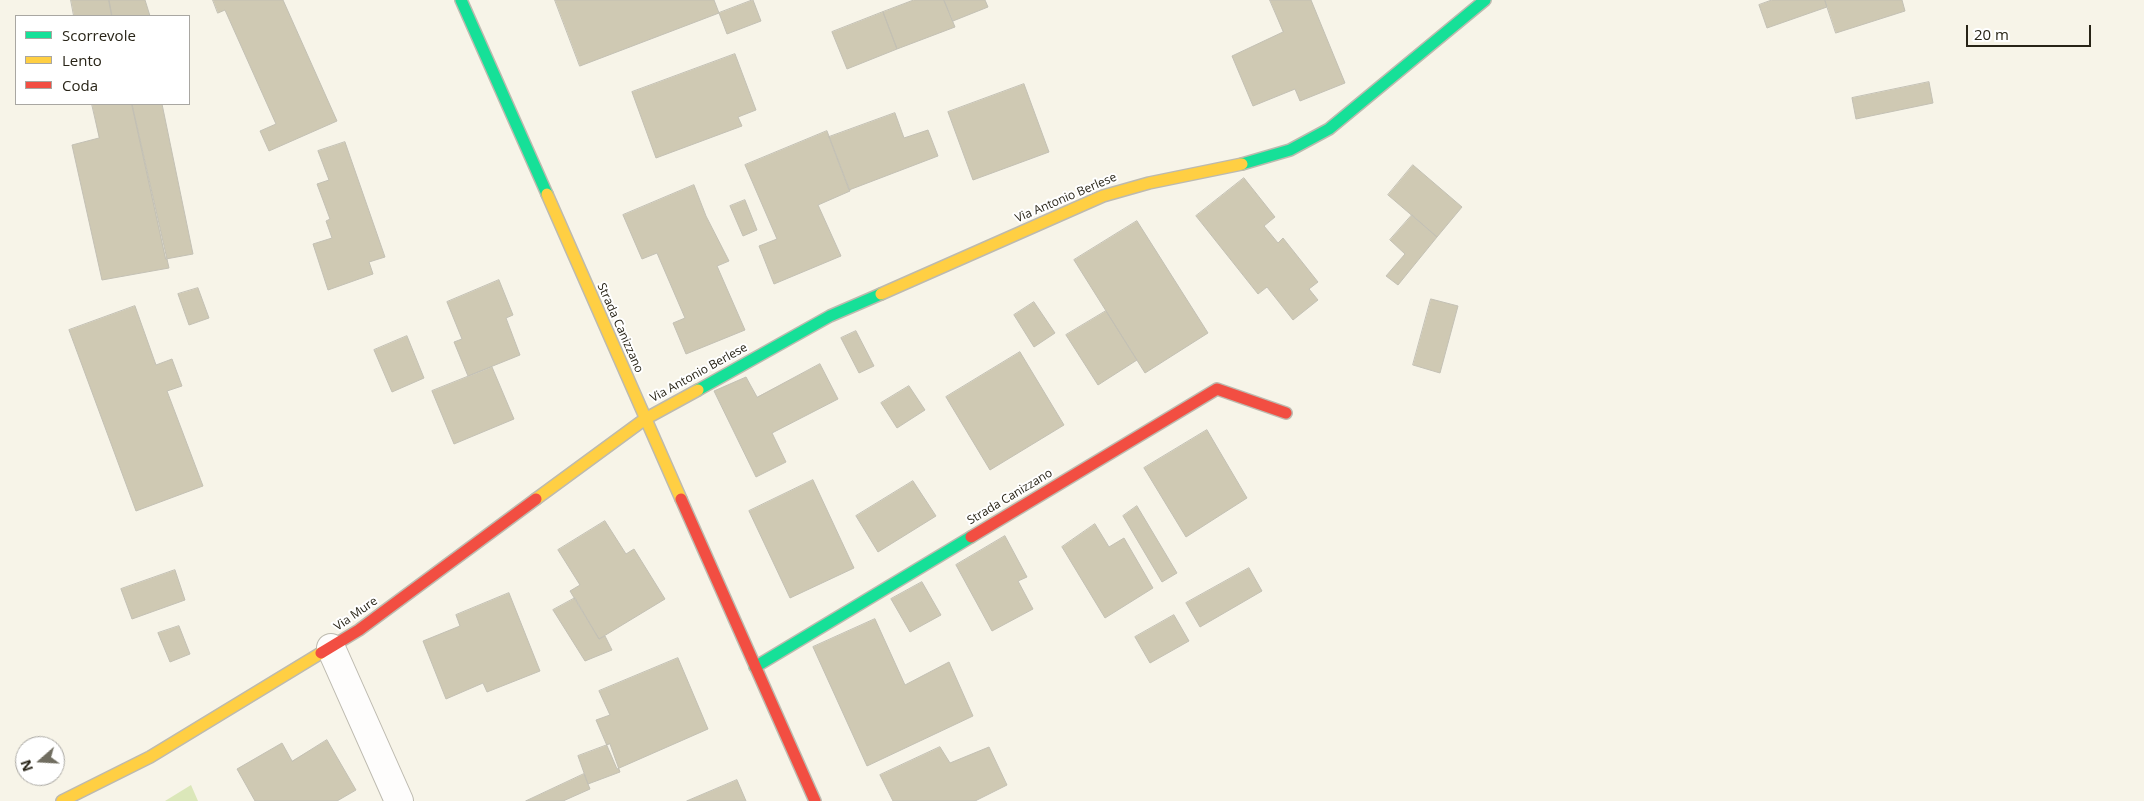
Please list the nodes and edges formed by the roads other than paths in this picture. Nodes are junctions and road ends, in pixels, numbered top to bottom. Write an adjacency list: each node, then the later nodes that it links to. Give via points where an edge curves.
1 (461, 0): 4 (street, Strada Canizzano)
2 (1485, 0): 4 (street, Via Antonio Berlese, via 1345,118 1292,150 1129,186 1103,196 830,316)
3 (1286, 413): 6 (street, Strada Canizzano, via 1217,389)
4 (645, 418): 5 (street, Via Mure); 6 (street, Strada Canizzano)
5 (331, 648): 7 (street, Via Mure, via 150,757); 8 (street)
6 (755, 667): 9 (street, Strada Canizzano)
7 (62, 801)
8 (399, 801)
9 (815, 801)

